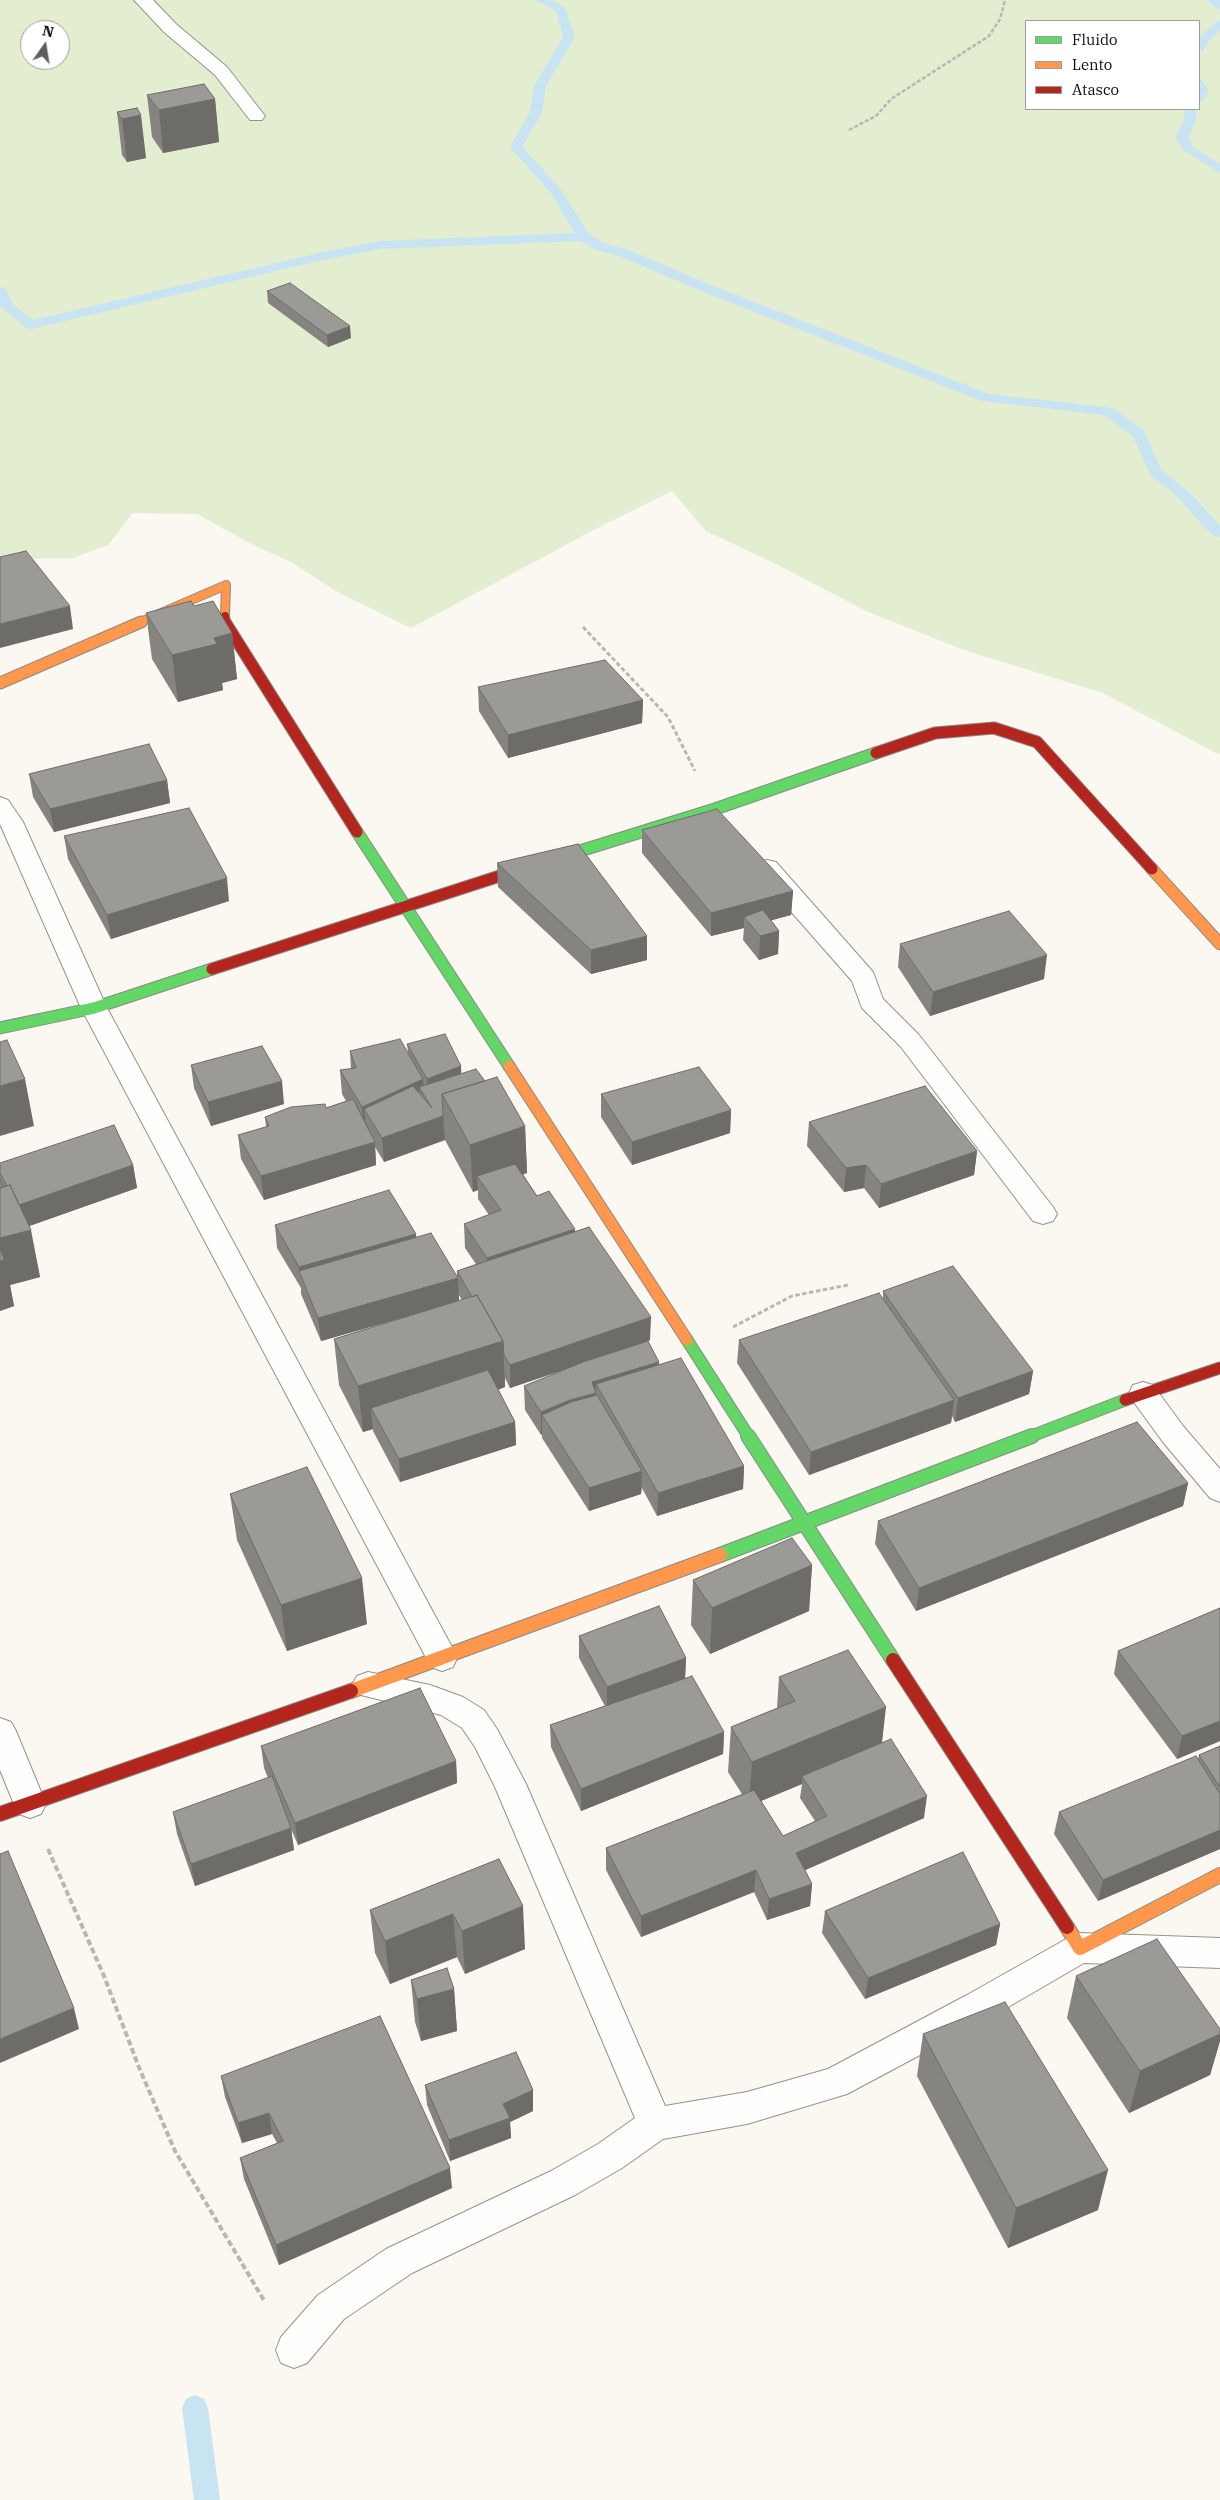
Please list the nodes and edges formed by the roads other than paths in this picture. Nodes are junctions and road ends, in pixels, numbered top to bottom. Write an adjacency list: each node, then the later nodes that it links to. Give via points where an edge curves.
1 (143, 0): 2 (street, via 170,28 221,71)
2 (256, 116)
3 (0, 683): 8 (street, via 226,585 225,621)
4 (0, 804): 10 (street)
5 (715, 809): 6 (street); 8 (street); 9 (street, via 935,732 994,728 1037,742)
6 (732, 829)
7 (751, 849): 12 (street, via 864,978 872,1002 910,1041)
8 (405, 906): 10 (street); 16 (street)
9 (1220, 944)
10 (94, 1008): 11 (street); 17 (street)
11 (0, 1028)
12 (1043, 1214)
13 (1220, 1368): 14 (street)
14 (1143, 1393): 15 (street); 16 (street)
15 (1220, 1490)
16 (804, 1524): 17 (street); 23 (street)
17 (442, 1658): 18 (street)
18 (368, 1685): 20 (street); 25 (street, via 452,1706 473,1719 486,1738 510,1784)
19 (0, 1731): 20 (street)
20 (30, 1804): 21 (street)
21 (0, 1814)
22 (1220, 1875): 23 (street)
23 (1080, 1948): 24 (street); 25 (street, via 836,2083 747,2108)
24 (1220, 1953)
25 (656, 2124): 26 (street, via 563,2183 399,2261 331,2307)
26 (294, 2350)

